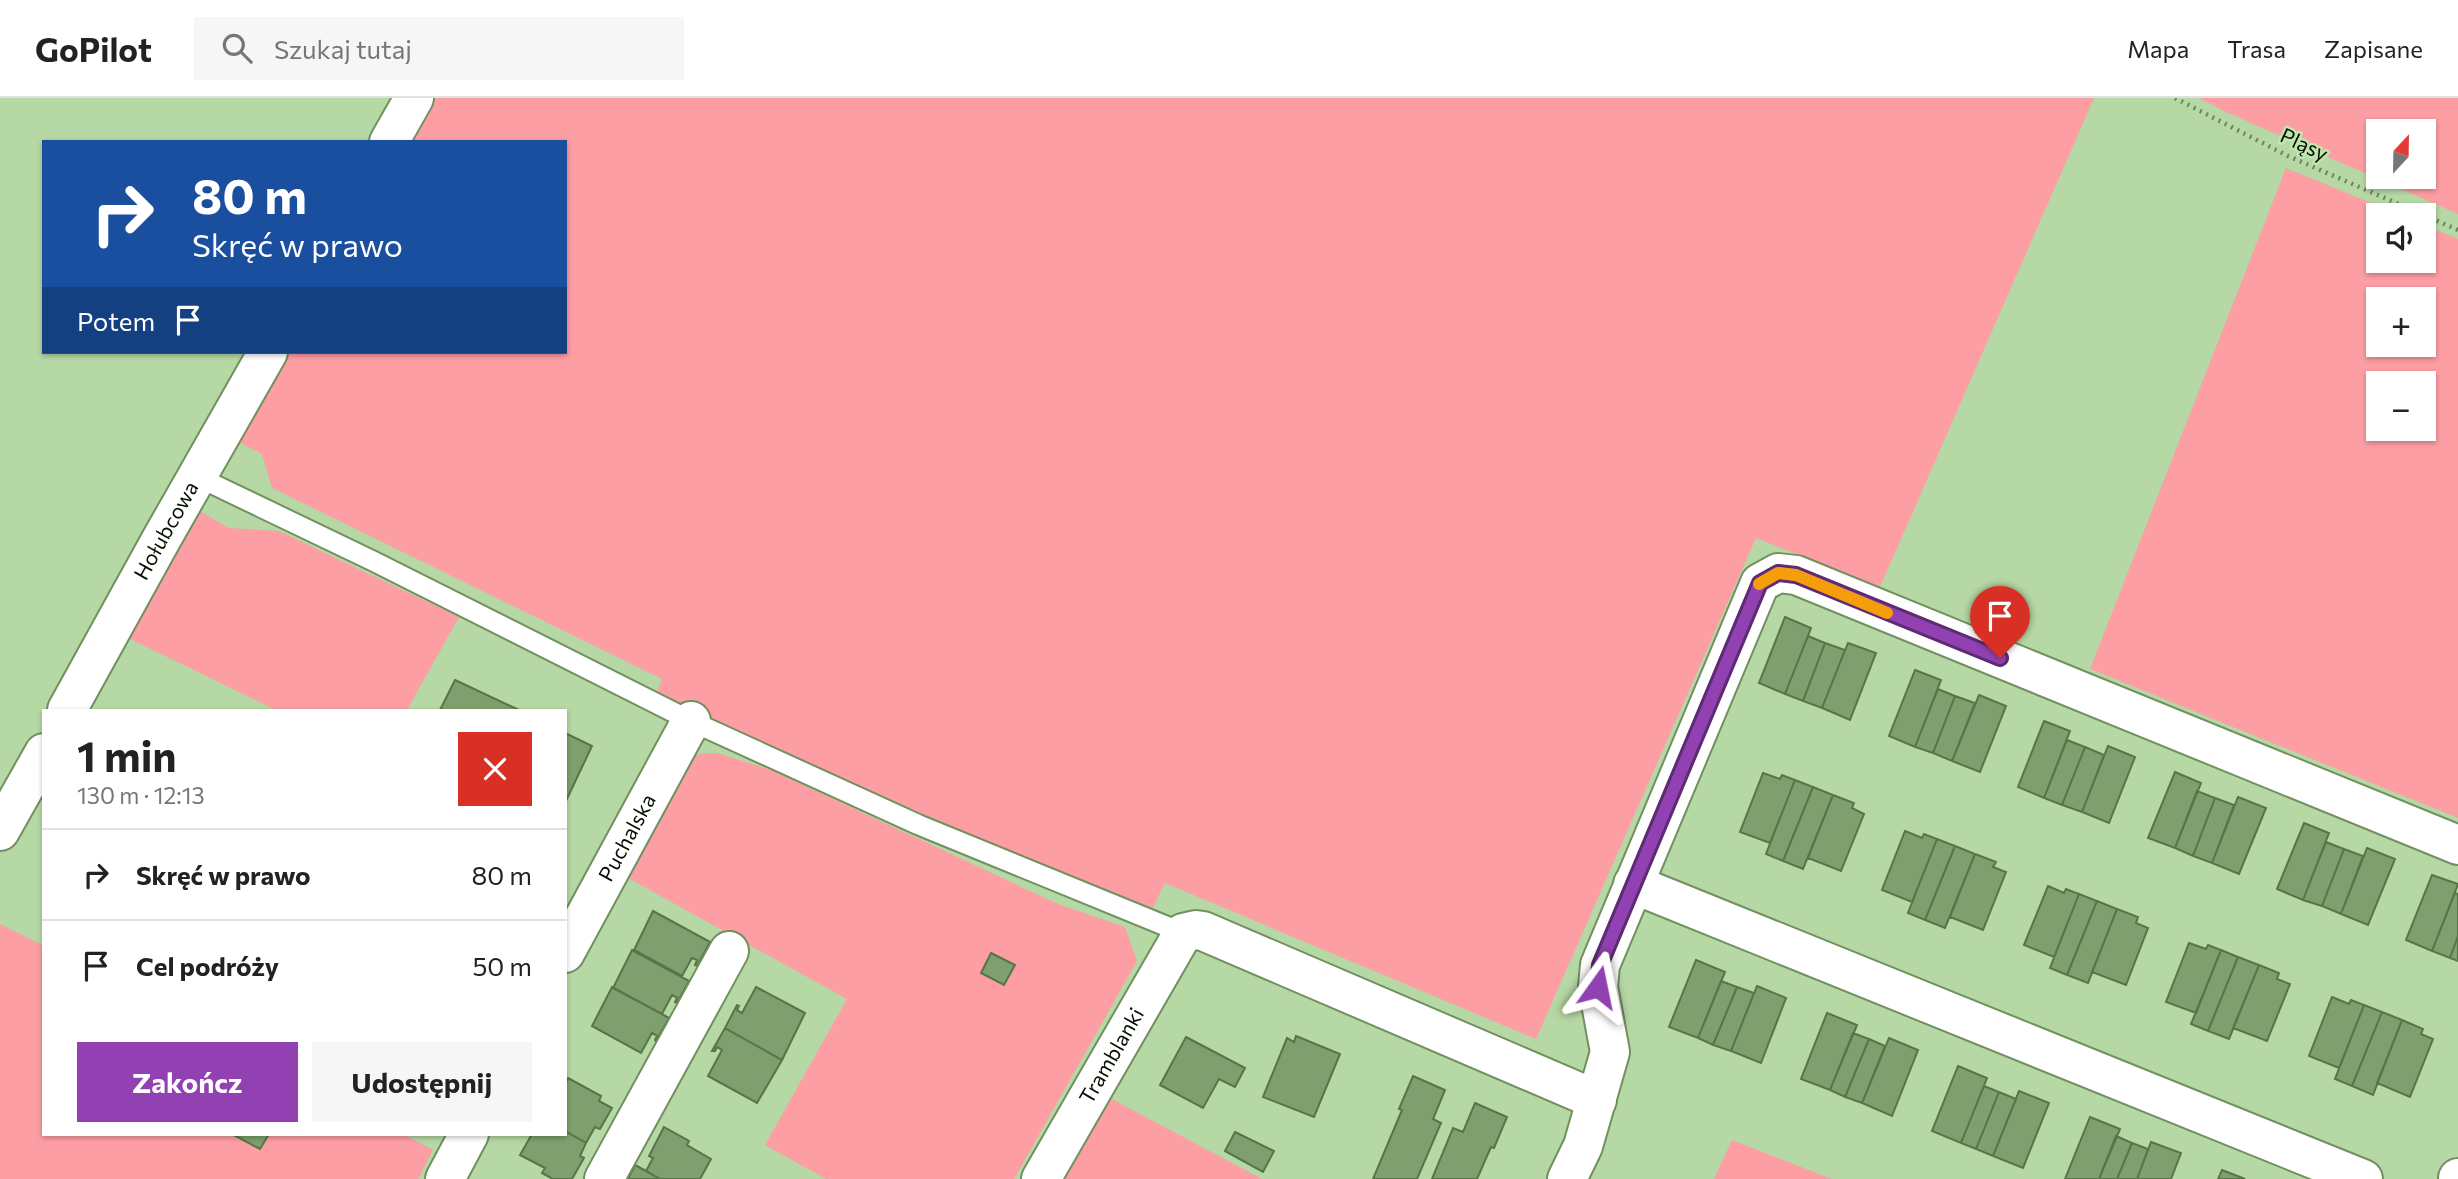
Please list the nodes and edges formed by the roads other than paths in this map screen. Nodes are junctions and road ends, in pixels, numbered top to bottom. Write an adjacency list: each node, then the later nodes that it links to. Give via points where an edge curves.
1 (414, 98): 2 (street)
2 (390, 140)
3 (267, 354): 4 (street, Hołubcowa)
4 (196, 476): 5 (street, Hołubcowa); 6 (lane)
5 (68, 709)
6 (691, 721): 11 (lane, via 919,825); 12 (street, Puchalska)
7 (42, 757): 8 (street)
8 (0, 831)
9 (2458, 845): 10 (street, via 1796,575 1778,573 1760,583)
10 (1633, 884): 14 (street, via 1600,965 1598,987 1610,1052); 20 (street)
11 (1184, 933): 14 (street, via 1203,931); 18 (street, Tramblanki)
12 (567, 949)
13 (729, 951): 17 (street)
14 (1597, 1100): 19 (street)
15 (468, 1136): 16 (street)
16 (445, 1179)
17 (604, 1179)
18 (1041, 1179)
19 (1567, 1179)
20 (2363, 1179)

